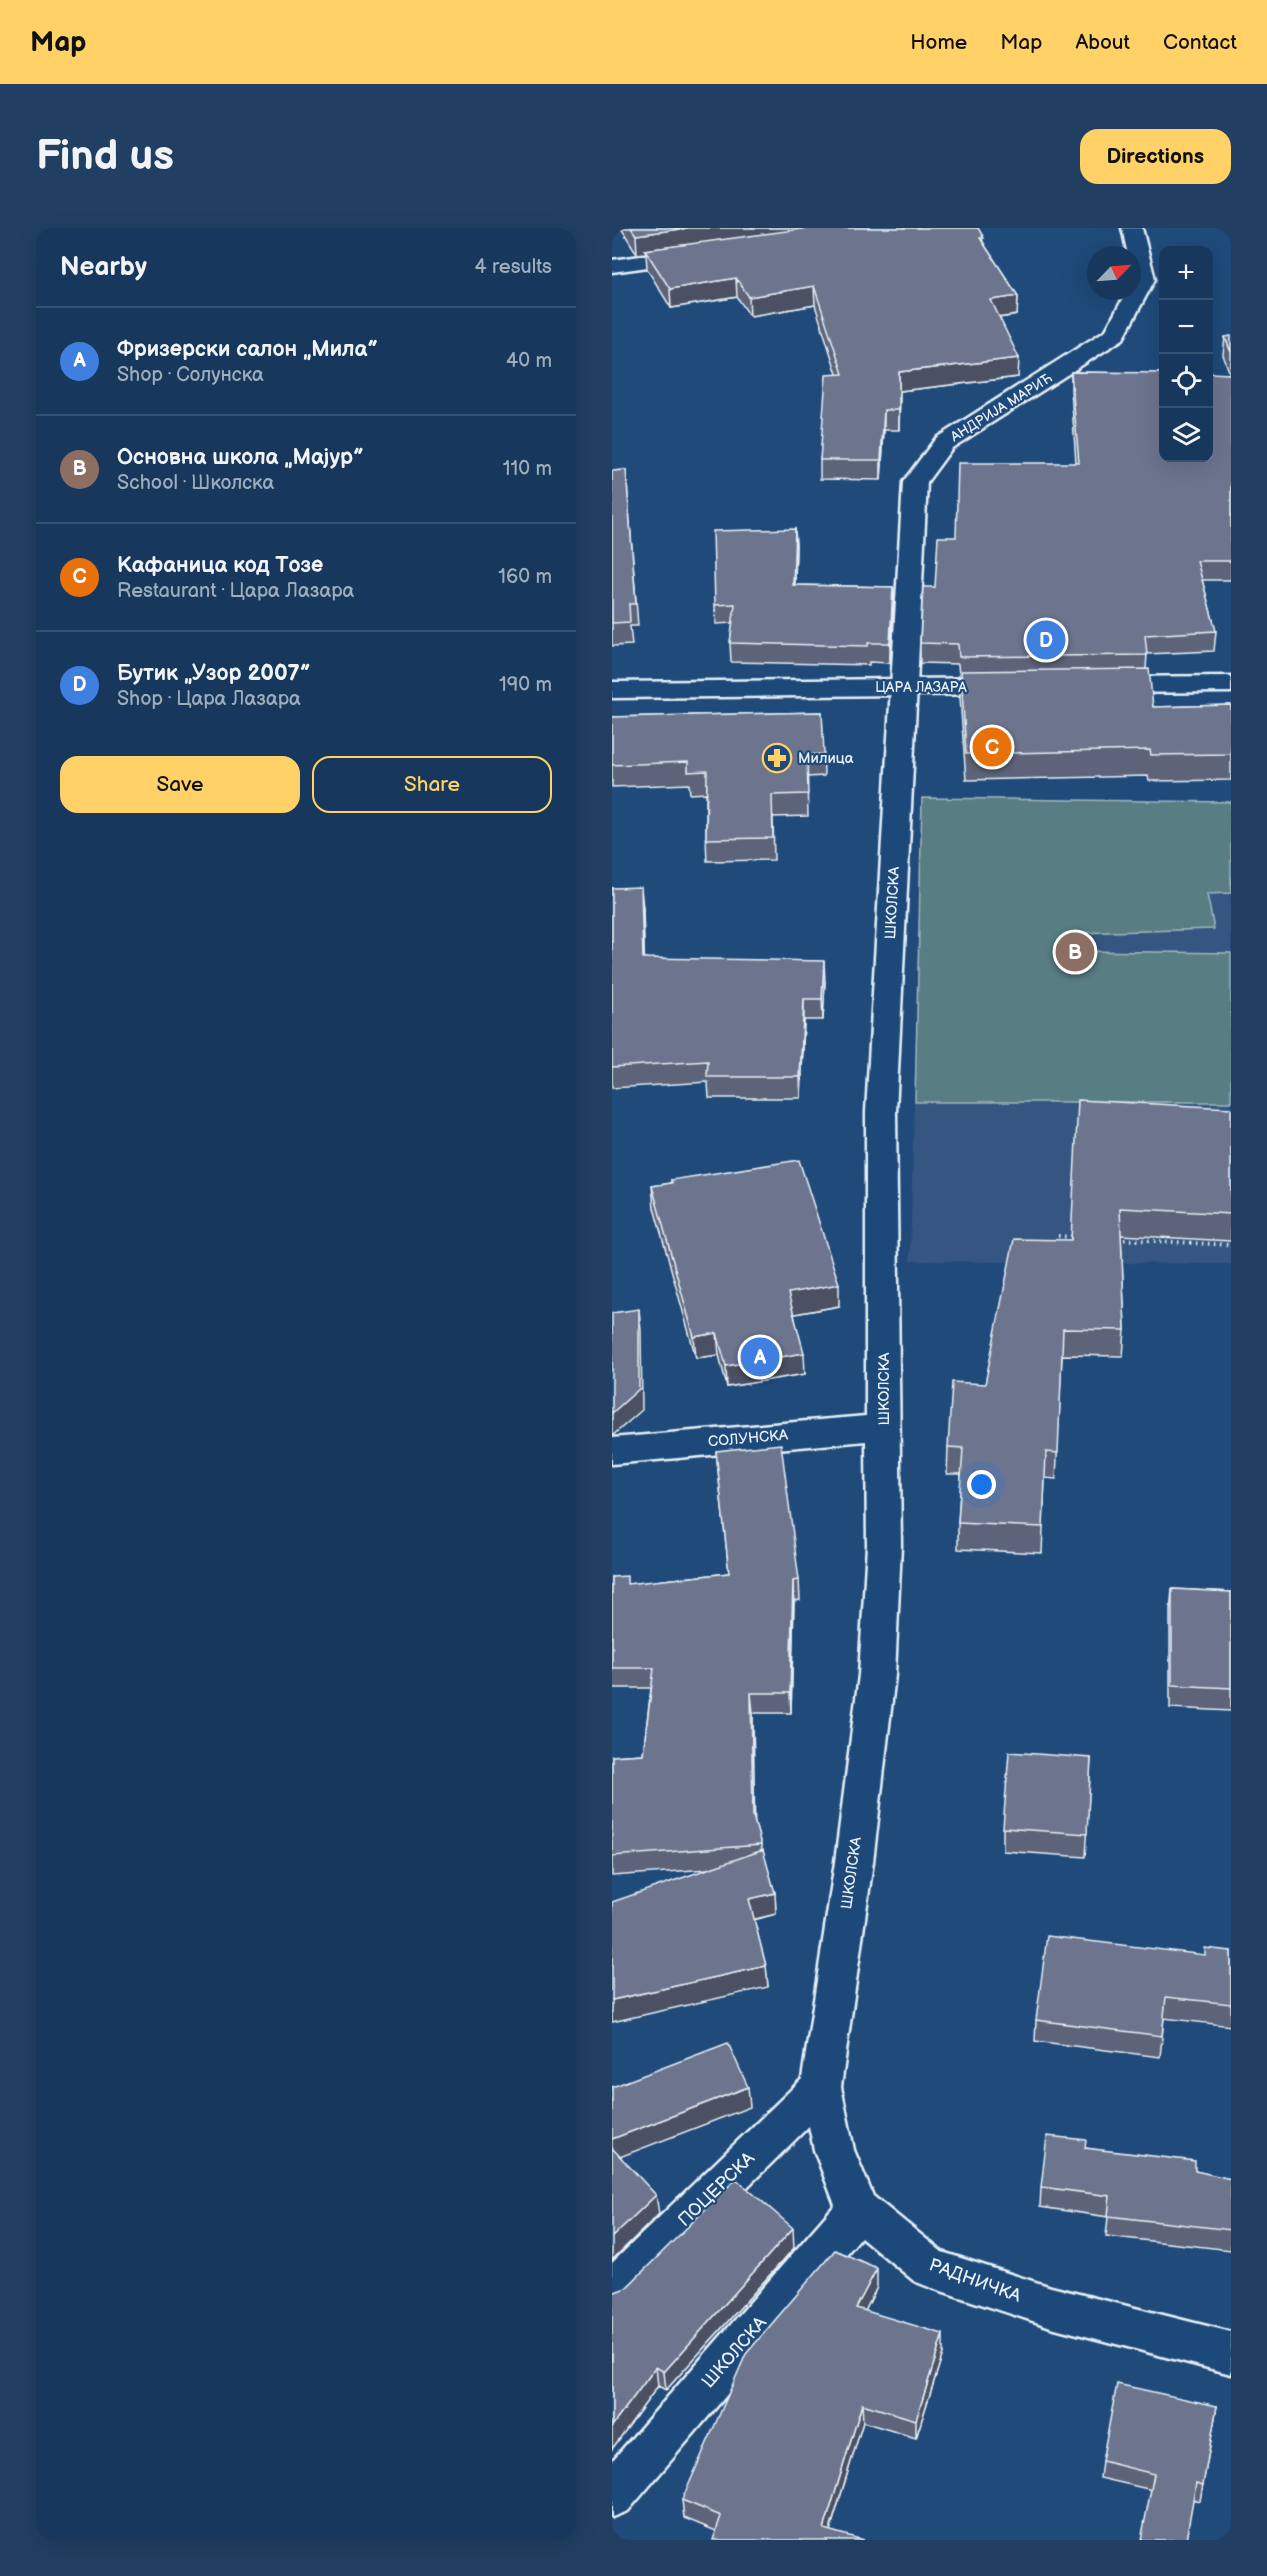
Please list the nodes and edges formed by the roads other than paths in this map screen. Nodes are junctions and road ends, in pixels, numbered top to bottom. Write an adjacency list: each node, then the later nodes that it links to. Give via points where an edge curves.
1 (1132, 228): 7 (street, АНДРИЈА МАРИЋ, via 1144,279 1116,334 944,443 915,482)
2 (712, 252): 3 (street)
3 (612, 266)
4 (1231, 684): 6 (street)
5 (1031, 686): 7 (street, ЦАРА ЛАЗАРА)
6 (1078, 686)
7 (903, 687): 8 (street, ЦАРА ЛАЗАРА); 9 (street, ШКОЛСКА, via 881,1112)
8 (612, 690)
9 (884, 1427): 10 (street, СОЛУНСКА); 11 (street, ШКОЛСКА, via 885,1528 877,1675)
10 (612, 1450)
11 (821, 2087): 12 (street, РАДНИЧКА, via 834,2150); 13 (street, ПОЦЕРСКА)
12 (858, 2209): 14 (street, РАДНИЧКА, via 929,2266 1051,2307); 15 (street, ШКОЛСКА)
13 (612, 2292)
14 (1231, 2352)
15 (612, 2495)

